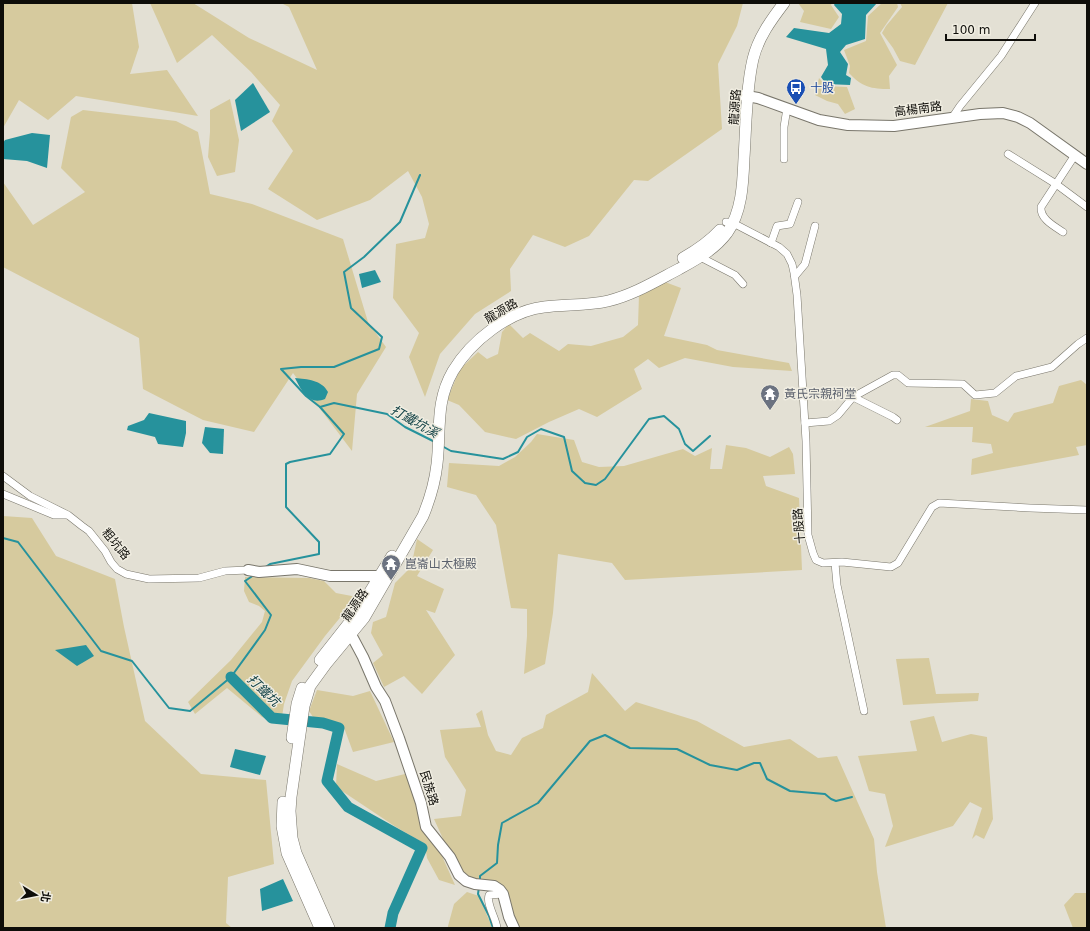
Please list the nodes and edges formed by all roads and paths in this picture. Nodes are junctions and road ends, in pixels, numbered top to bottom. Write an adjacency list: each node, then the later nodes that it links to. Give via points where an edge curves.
1 (775, 3): 4 (main road, via 752,41 744,71)
2 (784, 3): 4 (main road, 龍源路, via 758,44)
3 (1035, 3): 6 (street, via 1001,56)
4 (744, 96): 5 (street, 高楊南路); 14 (main road, via 735,191)
5 (787, 108): 6 (street, 高楊南路, via 819,120 848,125 894,126); 9 (street)
6 (952, 118): 8 (street, 高楊南路, via 1003,113 1018,117)
7 (1008, 154): 11 (street)
8 (1075, 155): 10 (street, 高楊南路); 11 (street)
9 (784, 159)
10 (1087, 164)
11 (1056, 184): 13 (street); 16 (street, via 1040,207 1040,212)
12 (798, 202): 17 (street, via 790,224 777,226)
13 (1087, 207)
14 (729, 222): 17 (street, 十股路); 18 (main road, 龍源路, via 727,232 719,243); 25 (main road, via 695,251 628,286 581,298 530,302 505,312 481,329 459,351 440,383 435,399)
15 (815, 226): 19 (street, via 805,264)
16 (1063, 232)
17 (771, 243): 19 (street, 十股路, via 787,254)
18 (700, 258): 20 (street, via 735,275); 25 (main road, 龍源路, via 618,298 594,304 532,309 498,325 464,355 454,370 441,401)
19 (795, 276): 24 (street, 十股路)
20 (743, 284)
21 (1087, 338): 22 (street, via 1052,367 1016,376 994,393 975,395 963,384 908,383 898,375 893,375)
22 (853, 397): 23 (street); 24 (street, via 838,415 829,421)
23 (897, 420)
24 (805, 423): 30 (street, 十股路, via 808,535 816,560)
25 (435, 442): 32 (main road, 龍源路, via 423,498)
26 (3, 476): 29 (street, 粗坑路, via 30,496)
27 (3, 494): 29 (street, via 54,515)
28 (1087, 510): 30 (street, 十股路, via 939,503 932,507 898,563 890,567)
29 (68, 515): 31 (street, 粗坑路, via 89,531 117,569 126,574 150,579 199,578 225,571)
30 (835, 563): 34 (street, via 837,585)
31 (248, 570): 32 (street, via 259,572 297,568 330,576)
32 (384, 576): 33 (main road, 龍源路, via 368,611)
33 (349, 630): 35 (main road, 龍源路, via 310,686 298,722 290,811); 36 (street, 民族路, via 376,687 385,700 421,803 426,827 466,881 494,886)
34 (864, 711)
35 (292, 853): 37 (main road); 38 (main road)
36 (503, 894): 39 (street, via 489,895 488,899); 40 (street)
37 (320, 928)
38 (329, 928)
39 (497, 928)
40 (514, 928)

